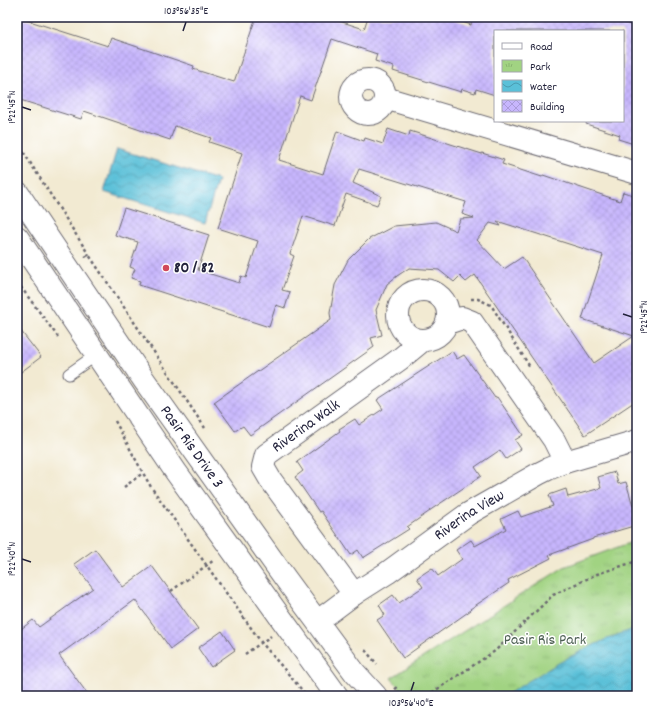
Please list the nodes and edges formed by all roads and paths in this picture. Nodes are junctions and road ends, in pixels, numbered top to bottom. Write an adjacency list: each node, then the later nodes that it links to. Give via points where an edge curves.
1 (385, 98): 3 (street)
2 (17, 142): 6 (path)
3 (637, 173)
4 (17, 192): 7 (street, Pasir Ris Drive 3)
5 (17, 238): 12 (street, Pasir Ris Drive 3)
6 (88, 255): 7 (path); 16 (path)
7 (67, 267): 26 (street, Pasir Ris Drive 3, via 167,412)
8 (17, 282): 11 (path)
9 (446, 313): 10 (street, Riverina Walk, via 439,334); 10 (street, via 440,297 432,292 421,290 412,292 404,298 398,313 399,322 403,330 414,338); 13 (path, via 464,300 478,299 491,305); 18 (street, via 472,322 554,440)
10 (423, 340): 25 (street, Riverina Walk, via 266,455 263,467 270,479)
11 (62, 342)
12 (96, 355): 14 (lane); 21 (street, Pasir Ris Drive 3)
13 (533, 372)
14 (69, 374)
15 (113, 418): 19 (path)
16 (207, 430)
17 (637, 441): 18 (street, Riverina View)
18 (565, 462): 25 (street, Riverina View, via 468,514)
19 (143, 474): 20 (path); 23 (path)
20 (124, 487)
21 (230, 548): 23 (path); 27 (street, Pasir Ris Drive 3)
22 (637, 561): 36 (path, via 597,574 553,596 495,651)
23 (206, 565): 24 (path); 28 (path)
24 (171, 591)
25 (354, 594): 26 (street, Riverina View)
26 (318, 621): 32 (street, Pasir Ris Drive 3, via 355,673)
27 (286, 626): 28 (path); 33 (street, Pasir Ris Drive 3)
28 (261, 642): 30 (path); 34 (path)
29 (365, 650): 31 (path)
30 (245, 654)
31 (379, 667)
32 (384, 690): 35 (path)
33 (334, 693)
34 (307, 696)
35 (402, 696)
36 (428, 696)

